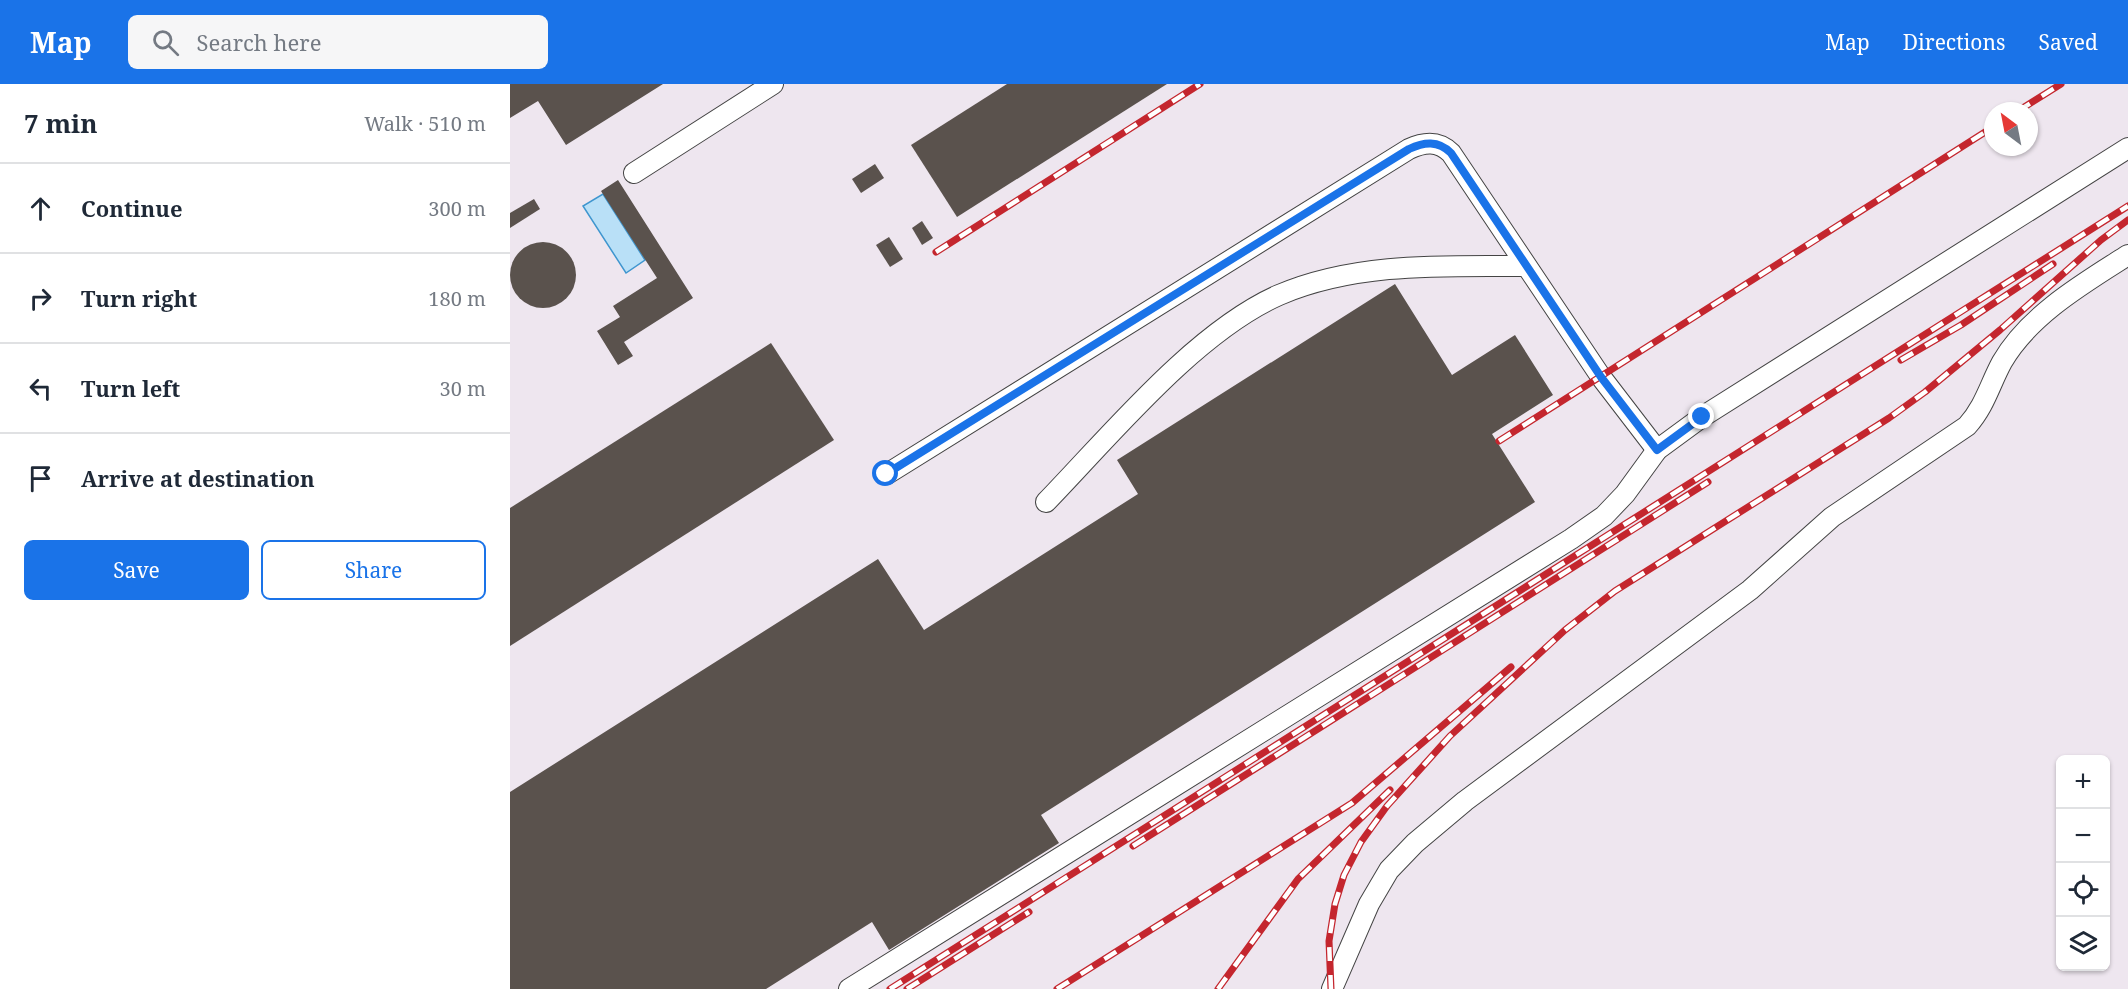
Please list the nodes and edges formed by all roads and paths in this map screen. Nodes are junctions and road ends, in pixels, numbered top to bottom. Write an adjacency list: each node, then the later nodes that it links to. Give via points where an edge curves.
1 (773, 84): 3 (street)
2 (2128, 148): 6 (street)
3 (634, 173)
4 (2128, 255): 9 (street, via 2058,303 2015,344 2002,362 1980,410 1967,426 1832,517 1750,590 1465,801 1415,843 1389,870 1369,904)
5 (1526, 266): 6 (street, via 1601,377); 7 (street, via 1451,153 1437,144 1419,144); 8 (street, via 1382,270 1304,286 1278,296 1202,345)
6 (1657, 450): 10 (street, via 1604,516 1571,539)
7 (886, 474)
8 (1046, 502)
9 (1345, 960): 11 (street); 12 (street)
10 (849, 989)
11 (1332, 989)
12 (1348, 989)

